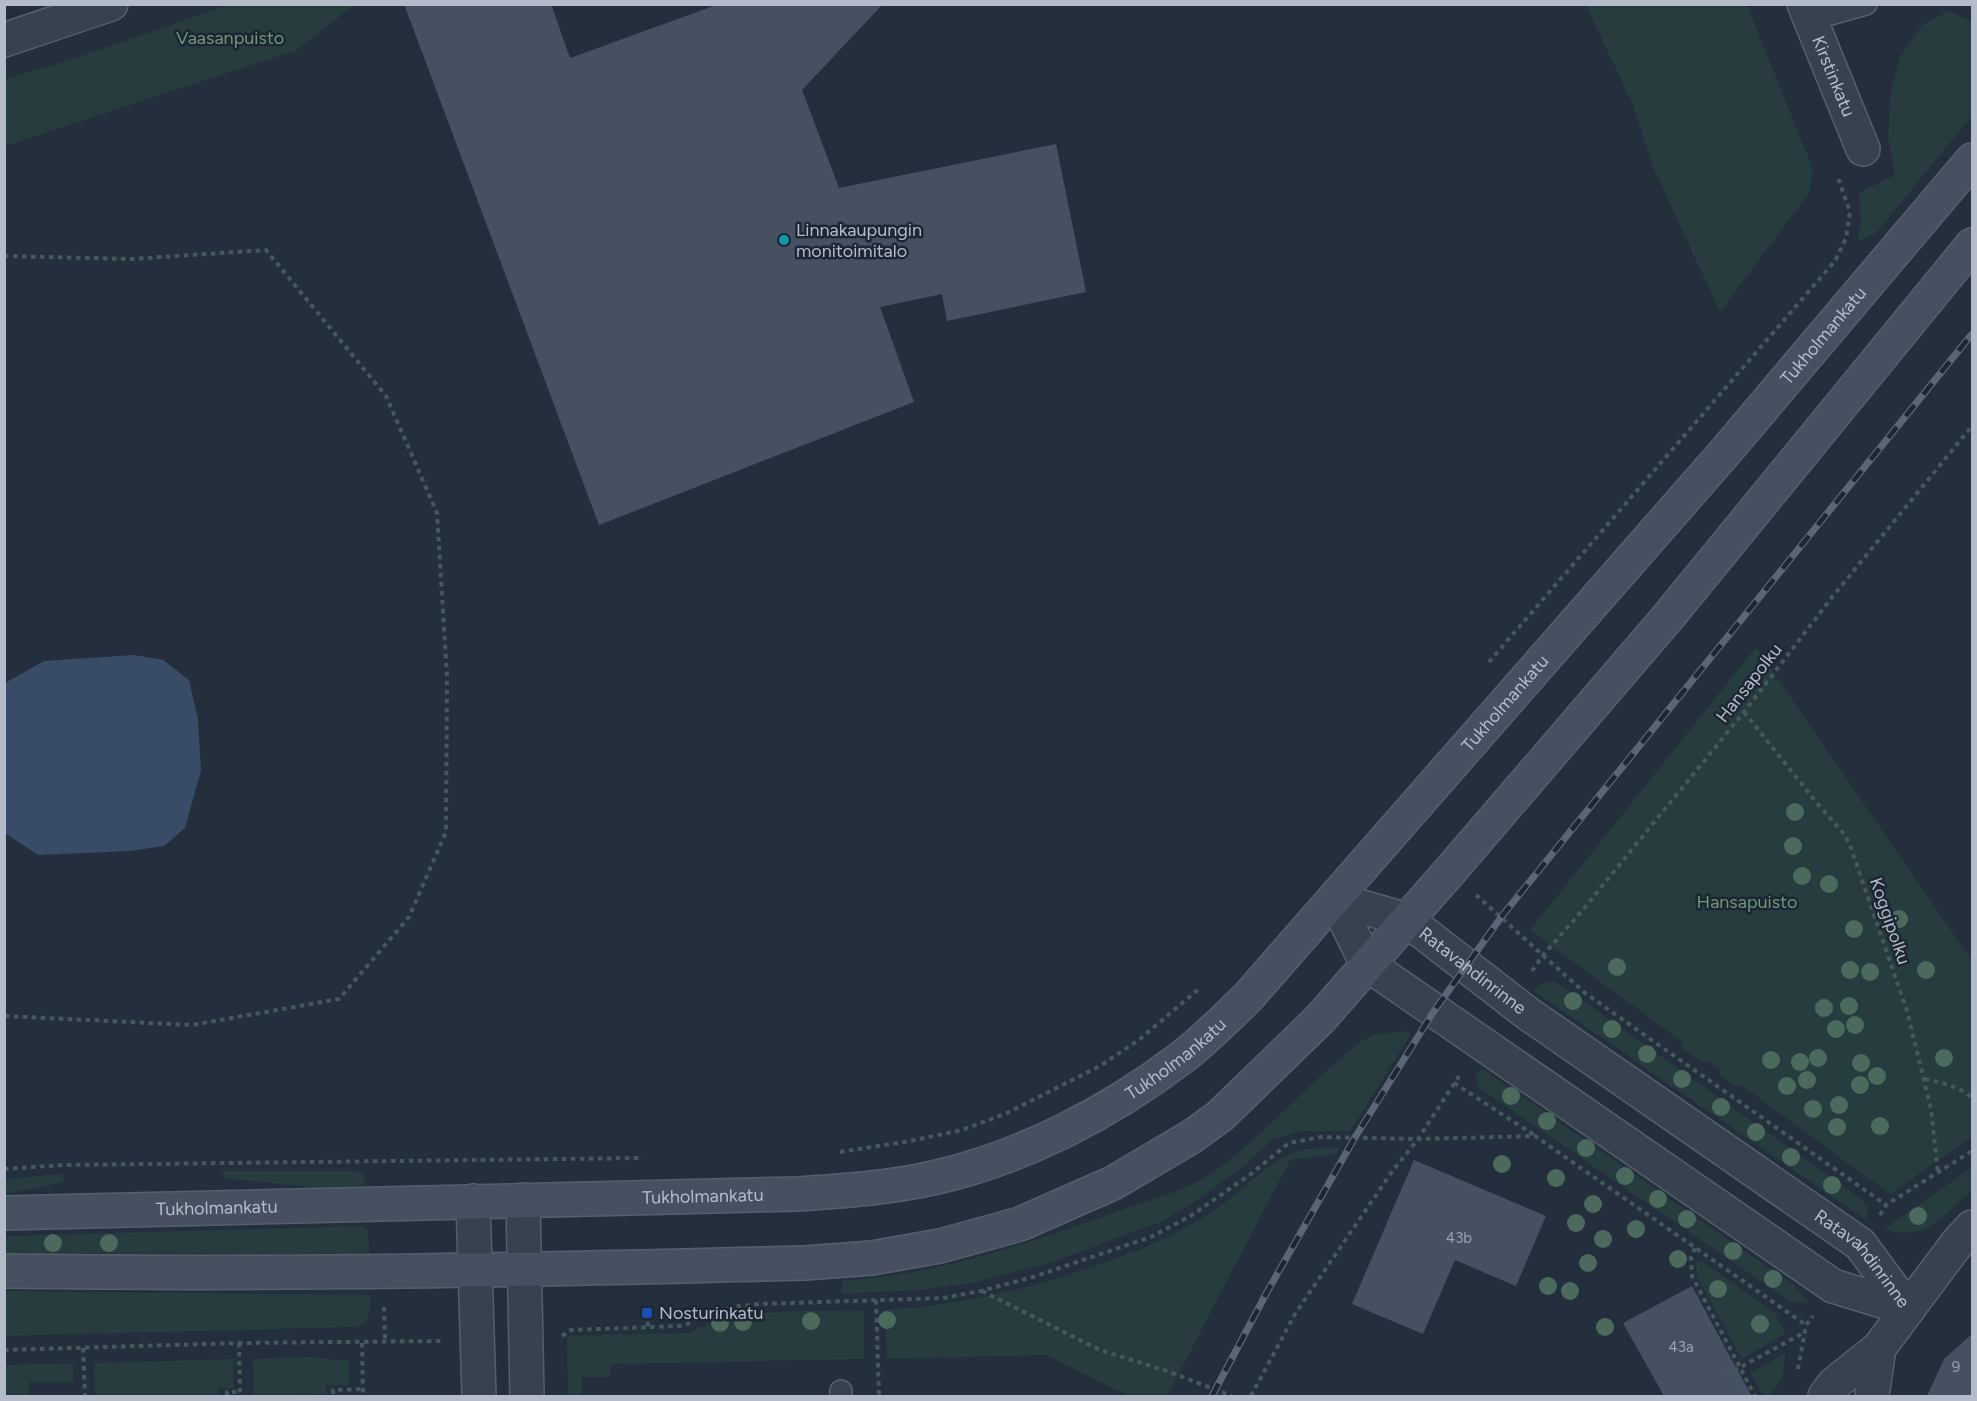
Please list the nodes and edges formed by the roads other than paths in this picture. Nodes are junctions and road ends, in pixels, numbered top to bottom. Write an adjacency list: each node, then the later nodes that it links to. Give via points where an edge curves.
1 (111, 4): 4 (street)
2 (1866, 4): 3 (lane)
3 (1807, 12): 5 (street, Kirstinkatu)
4 (5, 38)
5 (1863, 149)
6 (1972, 160): 8 (main road, Tukholmankatu, via 1726,451)
7 (1972, 244): 9 (main road, via 1668,617)
8 (1335, 899): 9 (street, Ratavahdinrinne); 10 (street, Ratavahdinrinne); 11 (main road, Tukholmankatu, via 1248,997 1181,1057 1080,1122 981,1164 935,1178 855,1190)
9 (1407, 920): 10 (main road); 18 (street, Ratavahdinrinne, via 1527,1013 1860,1244)
10 (1367, 964): 16 (main road, via 1320,1019 1220,1116 1113,1183 1020,1224 940,1246 872,1258); 18 (street, Ratavahdinrinne, via 1833,1286)
11 (523, 1200): 12 (main road, Tukholmankatu); 16 (street)
12 (473, 1201): 13 (main road, Tukholmankatu); 15 (street)
13 (4, 1213)
14 (1972, 1227): 18 (street)
15 (475, 1270): 16 (main road); 17 (main road, via 265,1274); 20 (street)
16 (525, 1270): 21 (street)
17 (4, 1271)
18 (1908, 1309): 19 (street)
19 (1879, 1348): 22 (street); 23 (street)
20 (479, 1396)
21 (527, 1396)
22 (1825, 1396)
23 (1872, 1396)

